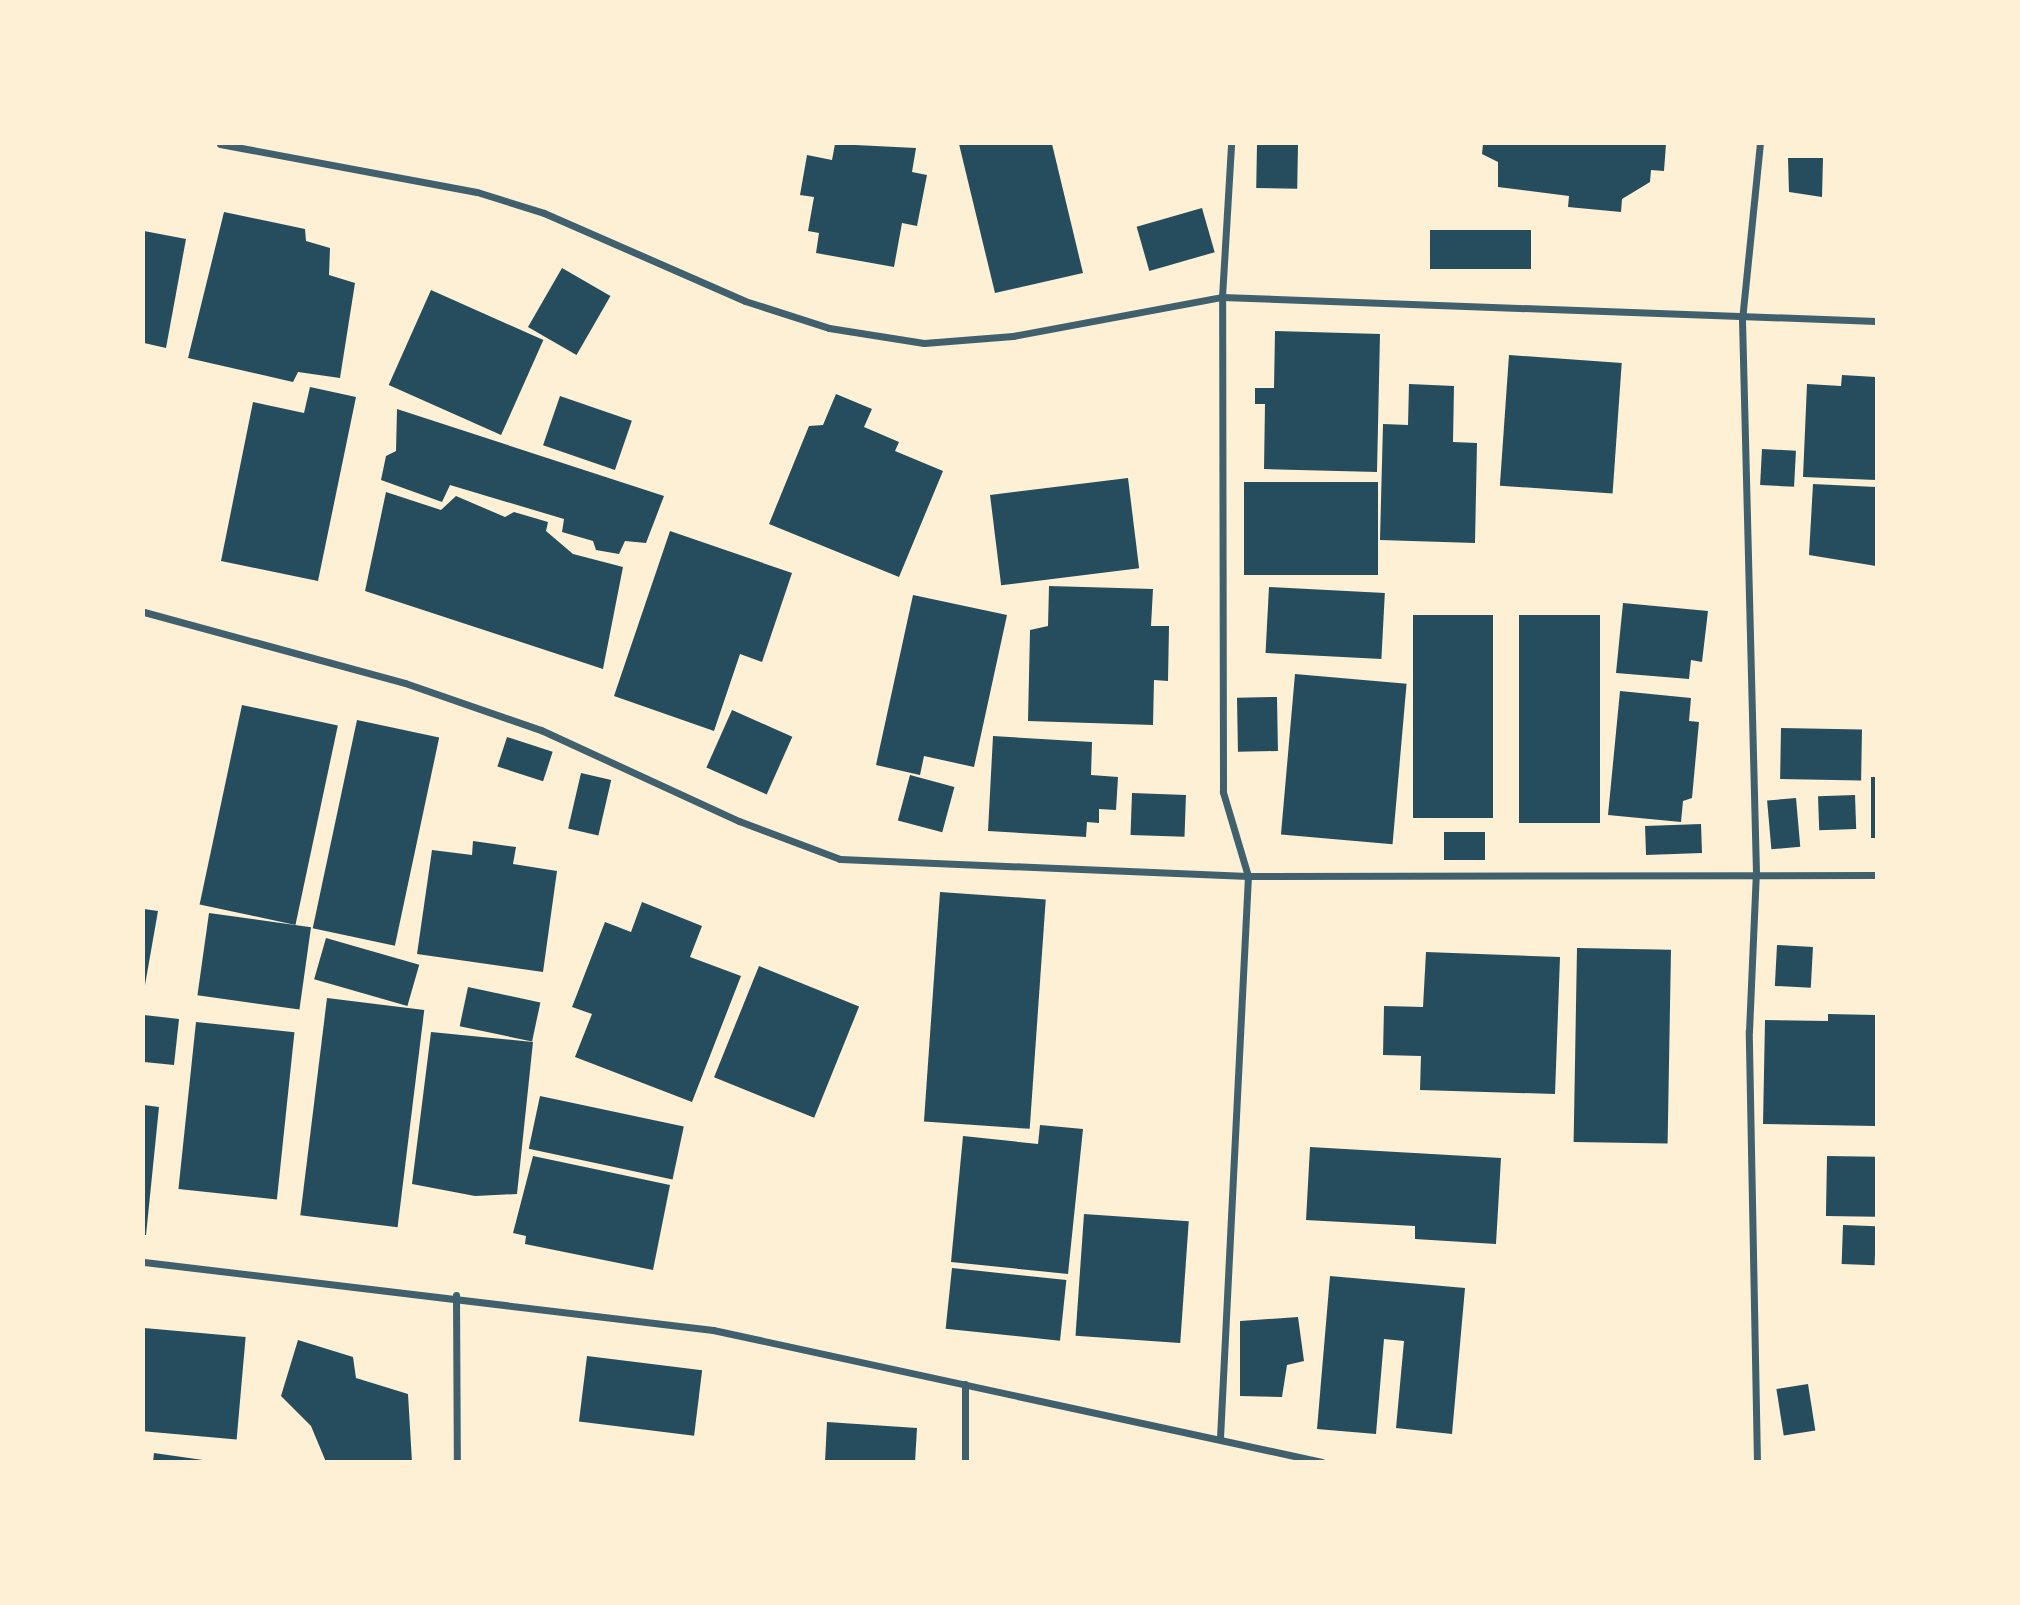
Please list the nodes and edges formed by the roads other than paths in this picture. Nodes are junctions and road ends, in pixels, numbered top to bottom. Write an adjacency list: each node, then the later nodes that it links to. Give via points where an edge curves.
1 (220, 144): 4 (street, via 477,192 544,214 745,301 829,328 924,343 1013,336)
2 (1231, 144): 4 (street)
3 (1760, 144): 5 (street)
4 (1222, 298): 5 (street); 10 (street, via 1223,792)
5 (1742, 320): 6 (street); 8 (street)
6 (1877, 321)
7 (144, 612): 10 (street, via 405,683 541,730 739,821 840,859)
8 (1756, 873): 9 (street); 10 (street); 18 (street, via 1749,1031)
9 (1877, 875)
10 (1248, 876): 14 (street)
11 (144, 1262): 12 (street)
12 (456, 1295): 13 (street, via 713,1330); 15 (street)
13 (965, 1384): 14 (street); 16 (street)
14 (1220, 1438): 17 (street)
15 (457, 1461)
16 (965, 1461)
17 (1322, 1461)
18 (1757, 1461)

